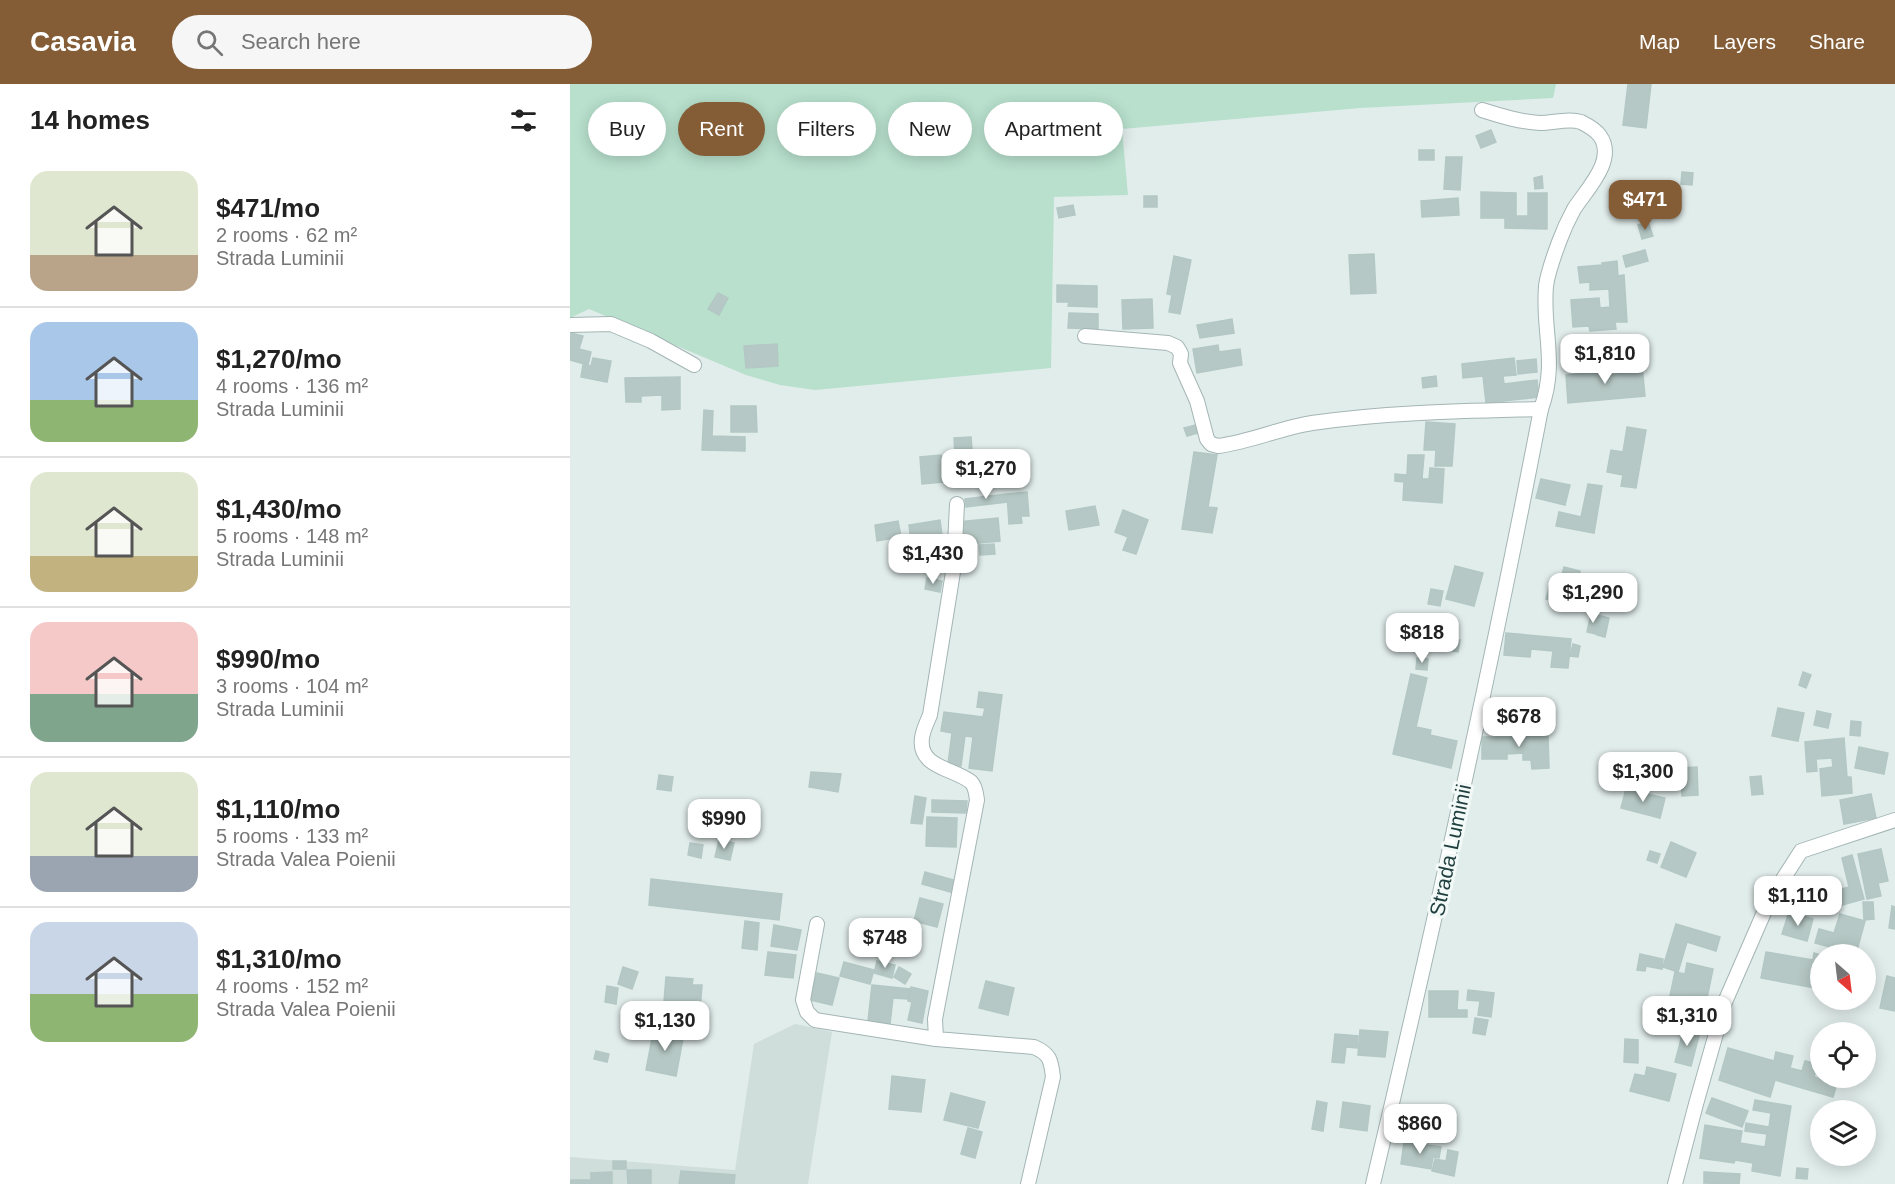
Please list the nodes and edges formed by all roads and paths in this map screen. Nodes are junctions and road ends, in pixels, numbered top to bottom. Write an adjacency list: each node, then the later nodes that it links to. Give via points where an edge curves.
1 (1482, 110): 5 (street, Strada Luminii, via 1515,120 1580,122 1600,135 1604,146 1599,171 1566,222 1550,268 1546,286 1549,379)
2 (570, 324): 4 (street, via 611,324)
3 (1085, 336): 5 (street, via 1177,347 1207,439 1218,446 1309,423)
4 (694, 365)
5 (1541, 409): 11 (street, Strada Luminii, via 1503,607)
6 (957, 504): 9 (street, via 954,566 930,715 922,739 930,761 971,782 977,800 935,1019)
7 (1895, 820): 12 (street, via 1801,851 1769,901 1725,1002)
8 (817, 924): 9 (street, via 803,1000 815,1020)
9 (936, 1039): 10 (street, via 1034,1047 1048,1057 1053,1077)
10 (1028, 1184)
11 (1373, 1184)
12 (1675, 1184)

